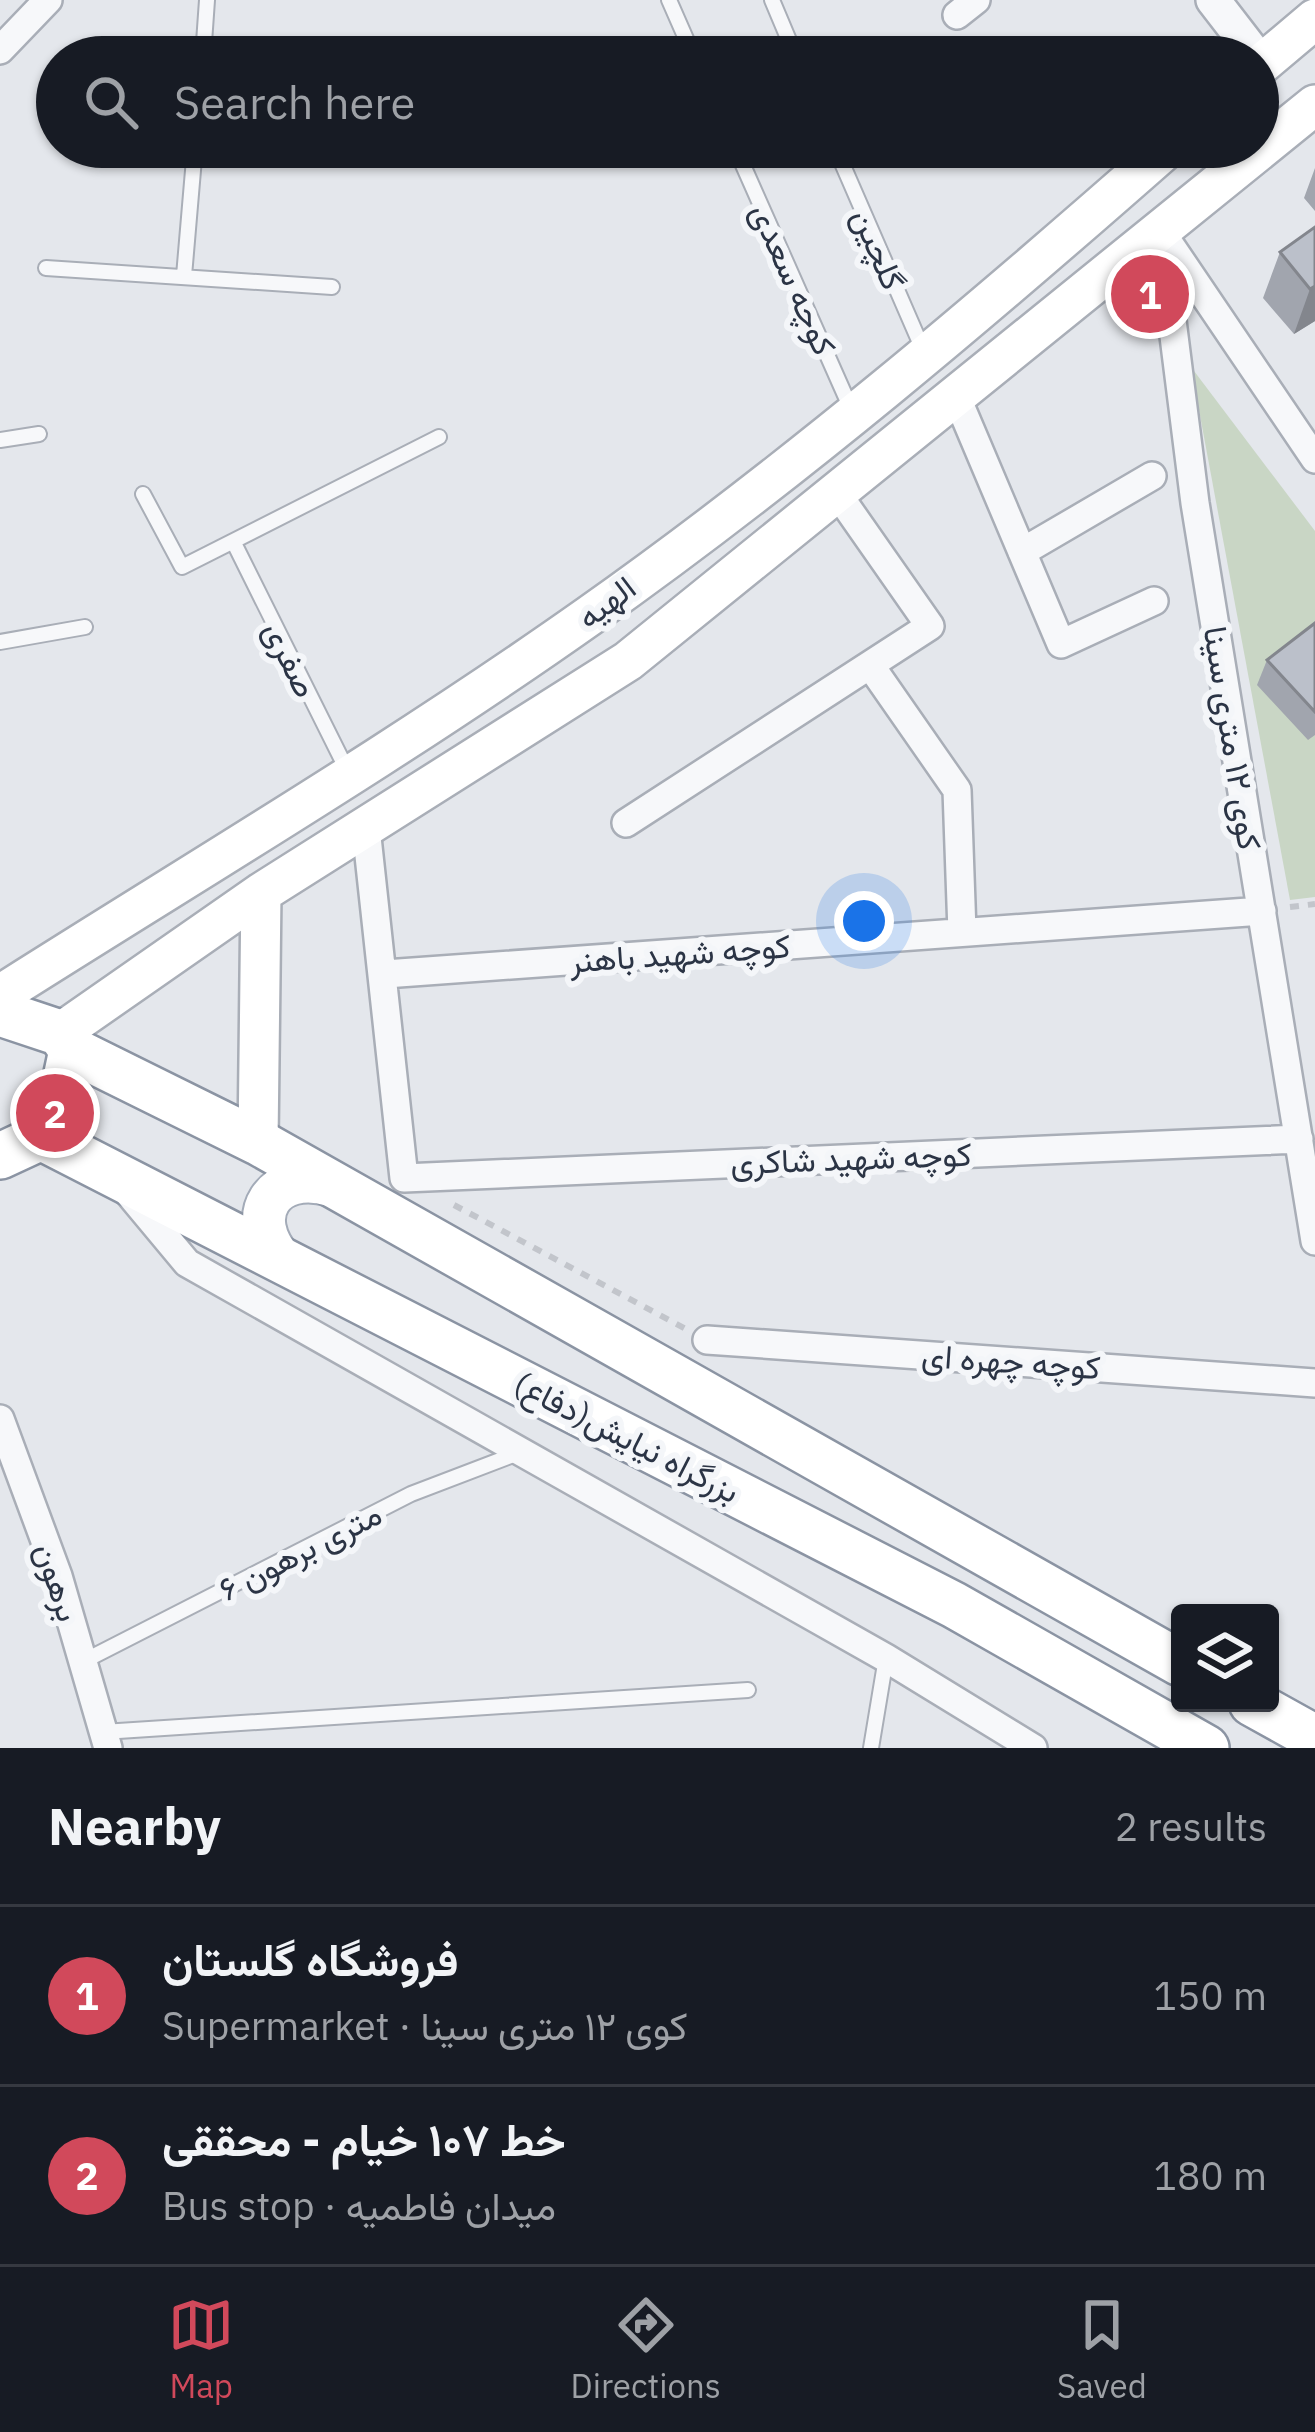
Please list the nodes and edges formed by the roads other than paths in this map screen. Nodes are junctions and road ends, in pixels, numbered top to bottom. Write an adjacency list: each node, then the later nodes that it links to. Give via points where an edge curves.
1 (48, 0): 12 (street)
2 (207, 0): 7 (lane)
3 (669, 0): 8 (lane)
4 (772, 0): 9 (lane)
5 (1213, 0): 10 (street)
6 (1315, 19): 11 (main road)
7 (204, 36)
8 (685, 36)
9 (787, 36)
10 (1240, 36)
11 (1279, 47)
12 (0, 50)
13 (1315, 105): 14 (main road, الهیه)
14 (1279, 135)
15 (193, 168): 22 (lane)
16 (744, 168): 26 (lane, کوچه سعدی)
17 (844, 168): 24 (lane, گلچین)
18 (1143, 168): 24 (main road, الهیه)
19 (1239, 168): 20 (main road, الهیه)
20 (1161, 233): 25 (main road, الهیه); 30 (street); 44 (street, کوی ۱۲ متری سینا, via 1195,503)
21 (46, 268): 22 (lane)
22 (184, 276): 23 (lane)
23 (332, 286)
24 (924, 352): 26 (main road, الهیه)
25 (957, 398): 32 (main road, الهیه); 35 (street)
26 (853, 410): 40 (main road, الهیه, via 590,616)
27 (39, 434): 29 (lane)
28 (439, 436): 34 (lane)
29 (0, 440)
30 (1315, 459)
31 (1152, 476): 35 (street)
32 (837, 493): 39 (street, via 930,626); 42 (main road, الهیه, via 628,661)
33 (143, 494): 34 (lane, via 182,567)
34 (234, 543): 40 (lane, صفری)
35 (1022, 552): 36 (street, via 1061,644)
36 (1154, 601)
37 (85, 627): 38 (lane)
38 (0, 642)
39 (870, 665): 41 (street); 45 (street, via 957,790)
40 (349, 774): 47 (main road, الهیه)
41 (626, 823)
42 (366, 828): 43 (main road, الهیه); 46 (street)
43 (261, 893): 49 (main road, الهیه); 52 (main road)
44 (1262, 910): 45 (street, کوچه شهید باهنر); 51 (street, کوی ۱۲ متری سینا)
45 (962, 932): 46 (street, کوچه شهید باهنر)
46 (385, 974): 51 (street, کوچه شهید شاکری, via 404,1178)
47 (0, 995)
48 (0, 1013): 49 (highway)
49 (66, 1042): 50 (highway, via 65,1084); 52 (highway)
50 (41, 1137): 53 (highway); 54 (highway, بزرگراه نیایش(دفاع))
51 (1299, 1139): 56 (street, کوی ۱۲ متری سینا)
52 (258, 1142): 55 (highway)
53 (0, 1156)
54 (113, 1174): 57 (highway, بزرگراه نیایش(دفاع)); 61 (street, via 187,1263)
55 (331, 1185): 57 (main road, via 308,1178 269,1199 262,1221); 63 (highway)
56 (1315, 1241)
57 (282, 1261): 71 (highway, بزرگراه نیایش(دفاع), via 954,1605)
58 (707, 1340): 59 (street, کوچه چهره ای)
59 (1315, 1382)
60 (0, 1419): 64 (street, برهون)
61 (521, 1452): 62 (street); 64 (lane, ۶ متری برهون, via 411,1494)
62 (886, 1658): 69 (lane); 70 (street)
63 (1171, 1658)
64 (83, 1660): 68 (street, برهون)
65 (748, 1690): 68 (lane)
66 (1268, 1712): 67 (highway)
67 (1315, 1738)
68 (105, 1740)
69 (871, 1748)
70 (1033, 1748)
71 (1206, 1748)

